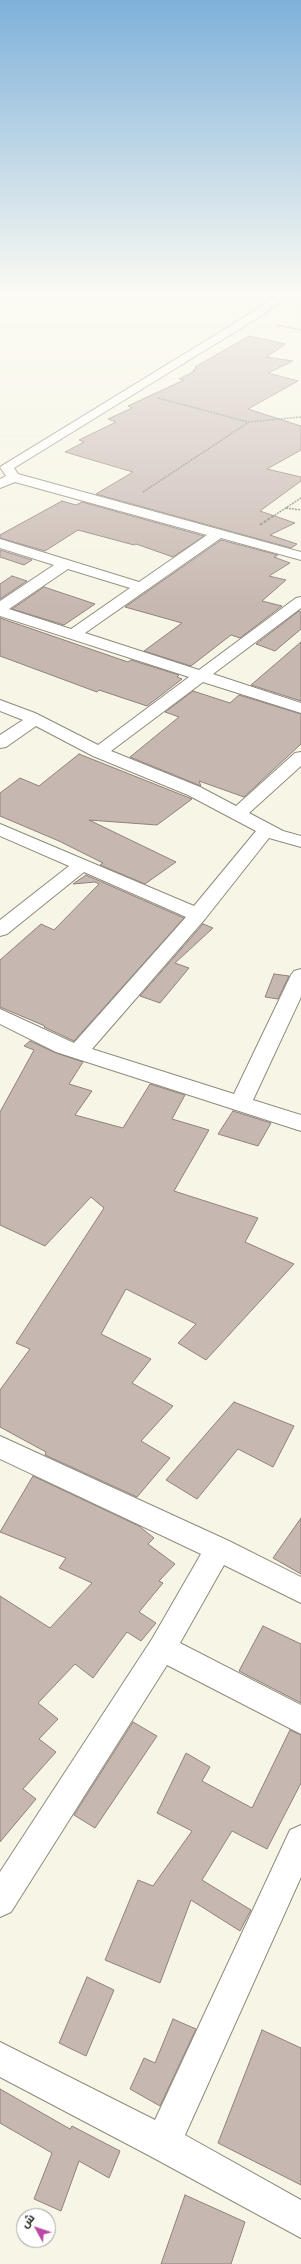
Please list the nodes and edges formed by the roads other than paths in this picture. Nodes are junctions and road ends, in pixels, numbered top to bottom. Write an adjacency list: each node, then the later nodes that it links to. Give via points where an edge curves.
1 (125, 396): 2 (street, via 7,468)
2 (13, 477): 3 (street); 4 (street)
3 (0, 484)
4 (219, 533): 6 (street); 8 (street)
5 (0, 543): 7 (street)
6 (301, 556)
7 (65, 564): 8 (street); 10 (street)
8 (141, 587): 12 (street)
9 (301, 601): 13 (street)
10 (0, 608)
11 (0, 611): 12 (street)
12 (73, 635): 13 (street)
13 (201, 676): 15 (street); 18 (street)
14 (0, 705): 16 (street)
15 (301, 708)
16 (35, 719): 17 (street); 18 (street)
17 (0, 743)
18 (99, 752): 20 (street, via 194,791)
19 (301, 757): 20 (street)
20 (238, 814): 22 (street)
21 (0, 830): 24 (street)
22 (267, 830): 23 (street); 25 (street)
23 (301, 842)
24 (82, 865): 25 (street); 26 (street)
25 (198, 915): 29 (street)
26 (0, 930)
27 (301, 974): 30 (street)
28 (0, 1016): 29 (street)
29 (78, 1052): 30 (street)
30 (241, 1104): 31 (street)
31 (301, 1123)
32 (0, 1447): 33 (street)
33 (219, 1549): 34 (street); 35 (street)
34 (301, 1591)
35 (162, 1648): 36 (street); 38 (street)
36 (301, 1720)
37 (301, 1841): 40 (street)
38 (0, 1901)
39 (0, 2059): 40 (street)
40 (163, 2143): 41 (street)
41 (301, 2220)

